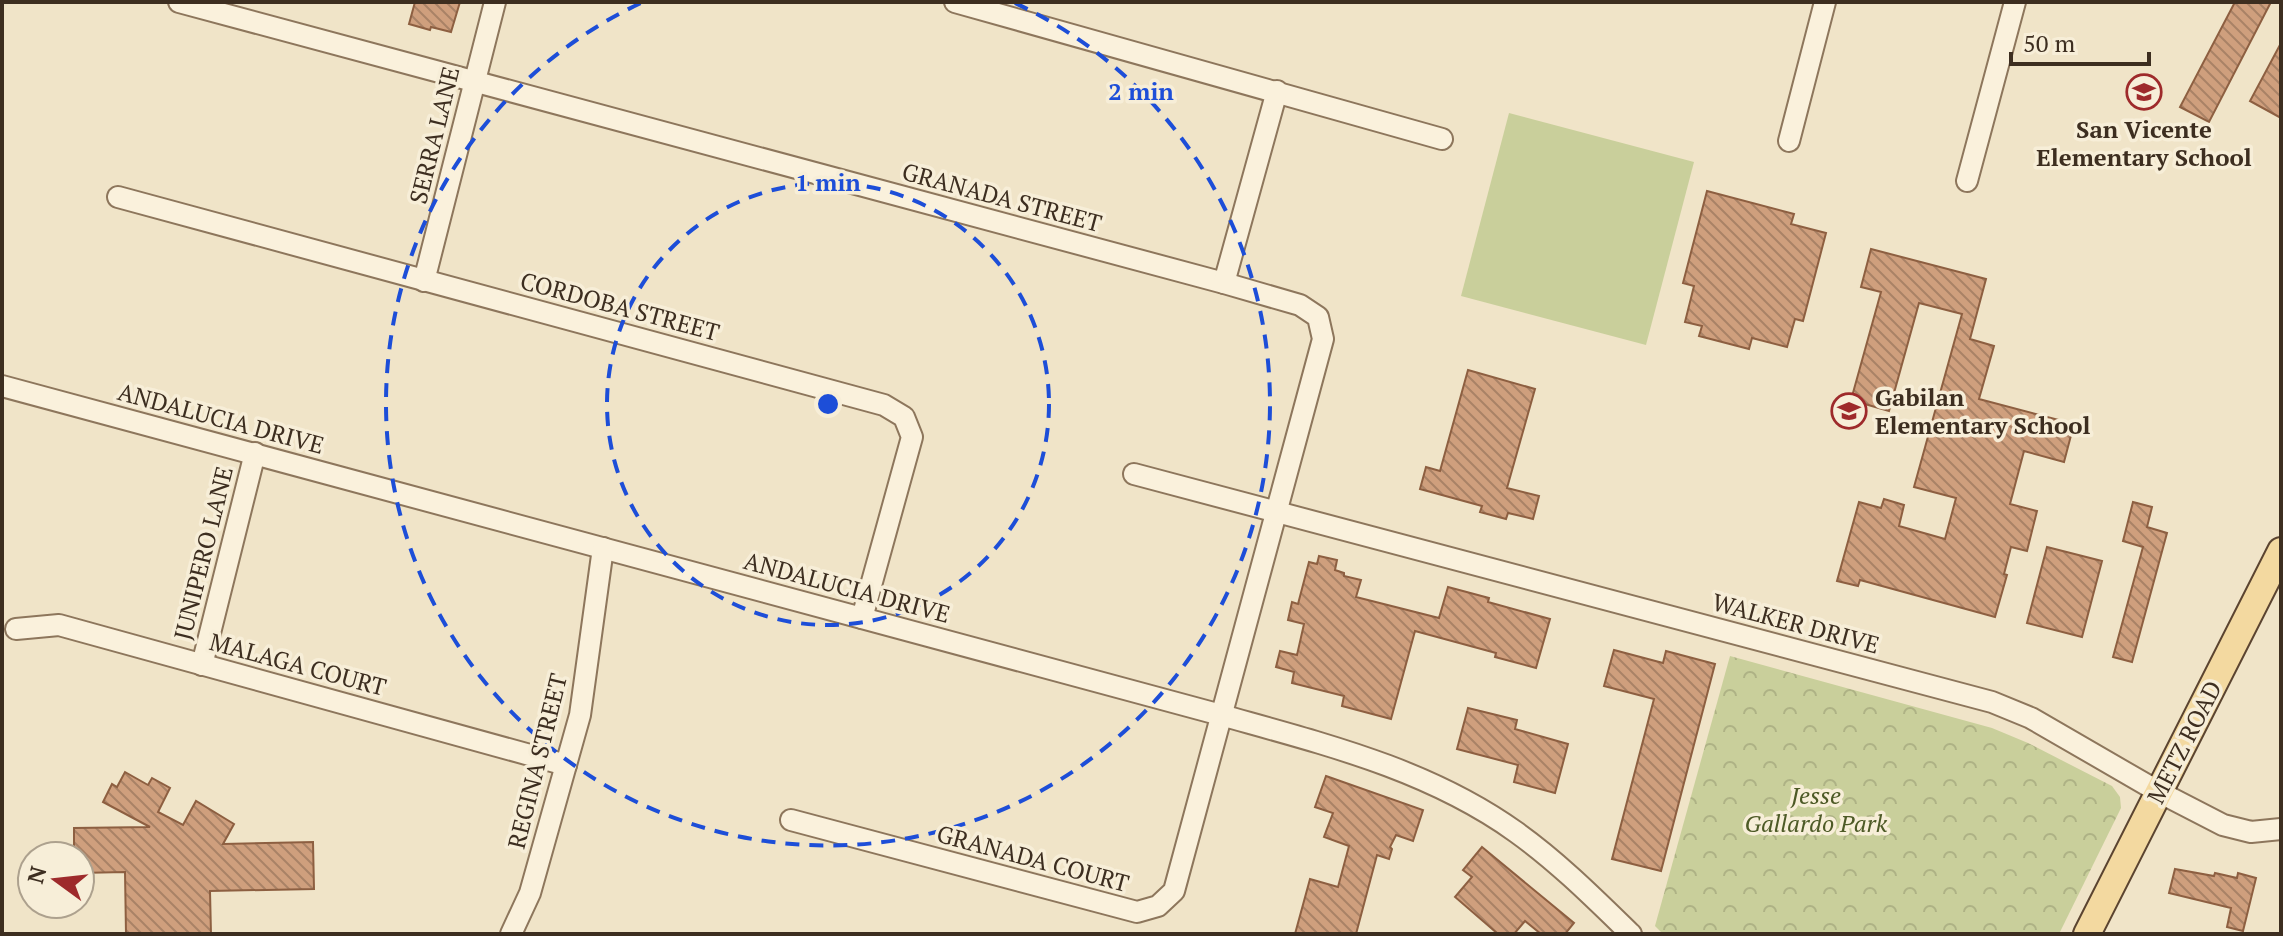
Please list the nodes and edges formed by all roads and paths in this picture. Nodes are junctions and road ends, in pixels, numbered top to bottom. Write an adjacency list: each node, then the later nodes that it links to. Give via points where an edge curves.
1 (179, 2): 6 (street, GRANADA STREET)
2 (495, 2): 6 (street, SERRA LANE)
3 (955, 2): 7 (street)
4 (1825, 2): 9 (street)
5 (2015, 2): 10 (street)
6 (474, 83): 12 (street, SERRA LANE); 13 (street, GRANADA STREET)
7 (1277, 91): 8 (street); 13 (street)
8 (1442, 139)
9 (1789, 141)
10 (1967, 181)
11 (118, 197): 12 (street, CORDOBA STREET)
12 (424, 281): 20 (street, CORDOBA STREET, via 884,405 904,417 912,437)
13 (1224, 283): 17 (street, GRANADA STREET, via 1300,305 1318,317 1323,339)
14 (2, 386): 15 (street, ANDALUCIA DRIVE)
15 (255, 453): 18 (street, ANDALUCIA DRIVE); 22 (street, JUNIPERO LANE)
16 (1134, 474): 17 (street, WALKER DRIVE)
17 (1276, 512): 23 (street, GRANADA STREET); 25 (street, WALKER DRIVE, via 1992,702 2031,718)
18 (603, 548): 20 (street, ANDALUCIA DRIVE); 24 (street, REGINA STREET, via 580,715)
19 (2281, 551): 25 (main road, METZ ROAD)
20 (862, 618): 23 (street, ANDALUCIA DRIVE)
21 (16, 629): 22 (street, MALAGA COURT, via 59,625)
22 (202, 665): 24 (street, MALAGA COURT)
23 (1221, 715): 26 (street, GRANADA COURT, via 1174,891 1158,906 1137,912); 29 (street, ANDALUCIA DRIVE, via 1373,758 1436,784 1514,830 1557,863)
24 (566, 765): 28 (street, REGINA STREET, via 530,893)
25 (2159, 792): 27 (street, WALKER DRIVE, via 2223,825 2251,832); 30 (main road, METZ ROAD)
26 (791, 820)
27 (2281, 829)
28 (511, 934)
29 (1631, 934)
30 (2087, 934)

